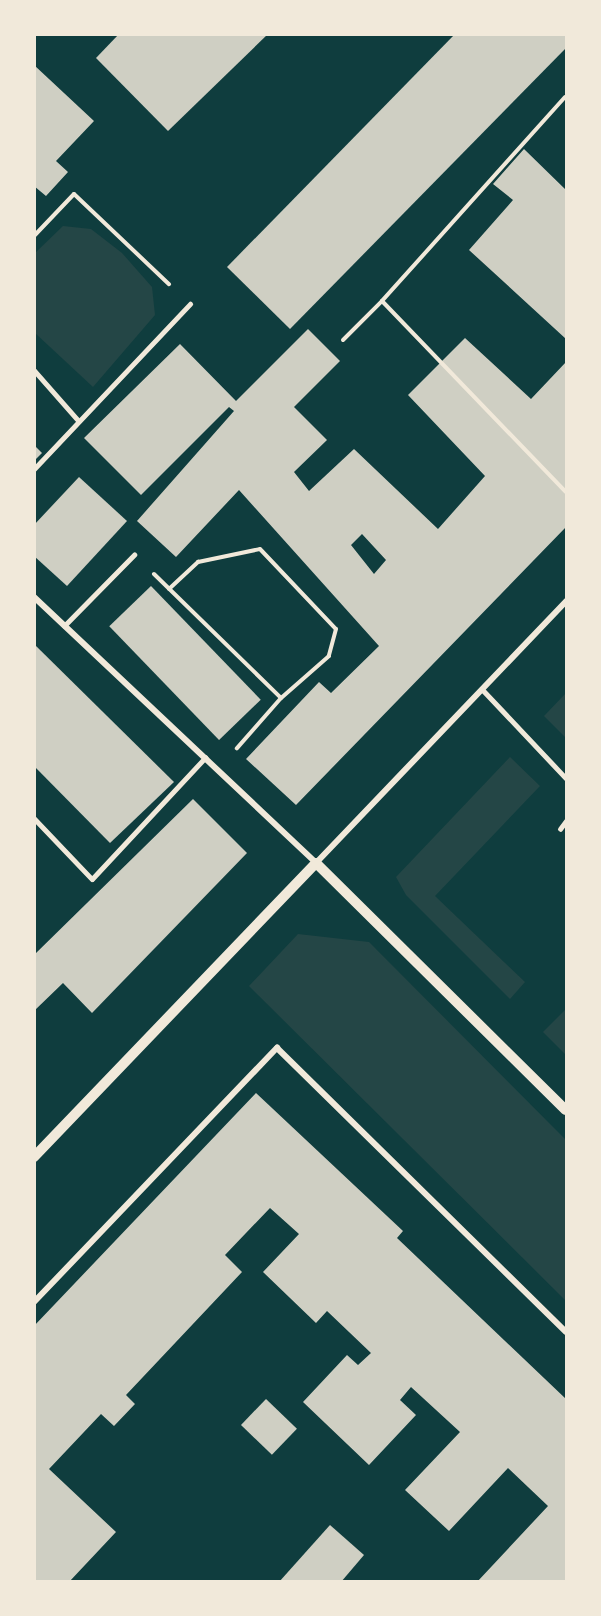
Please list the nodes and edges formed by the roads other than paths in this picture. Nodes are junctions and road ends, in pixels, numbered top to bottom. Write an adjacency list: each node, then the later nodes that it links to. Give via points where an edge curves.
1 (190, 304): 3 (lane)
2 (34, 370): 3 (lane)
3 (79, 422): 4 (lane)
4 (34, 469)
5 (134, 555): 8 (lane)
6 (34, 597): 8 (street)
7 (567, 601): 9 (street)
8 (64, 626): 10 (street)
9 (483, 690): 11 (lane); 15 (street)
10 (205, 758): 12 (lane, via 92,879); 15 (street)
11 (567, 778)
12 (34, 818)
13 (567, 821): 14 (lane)
14 (560, 829)
15 (316, 863): 16 (street); 17 (street)
16 (567, 1110)
17 (34, 1157)
18 (34, 1302): 19 (street, via 277,1048)
19 (567, 1332)

